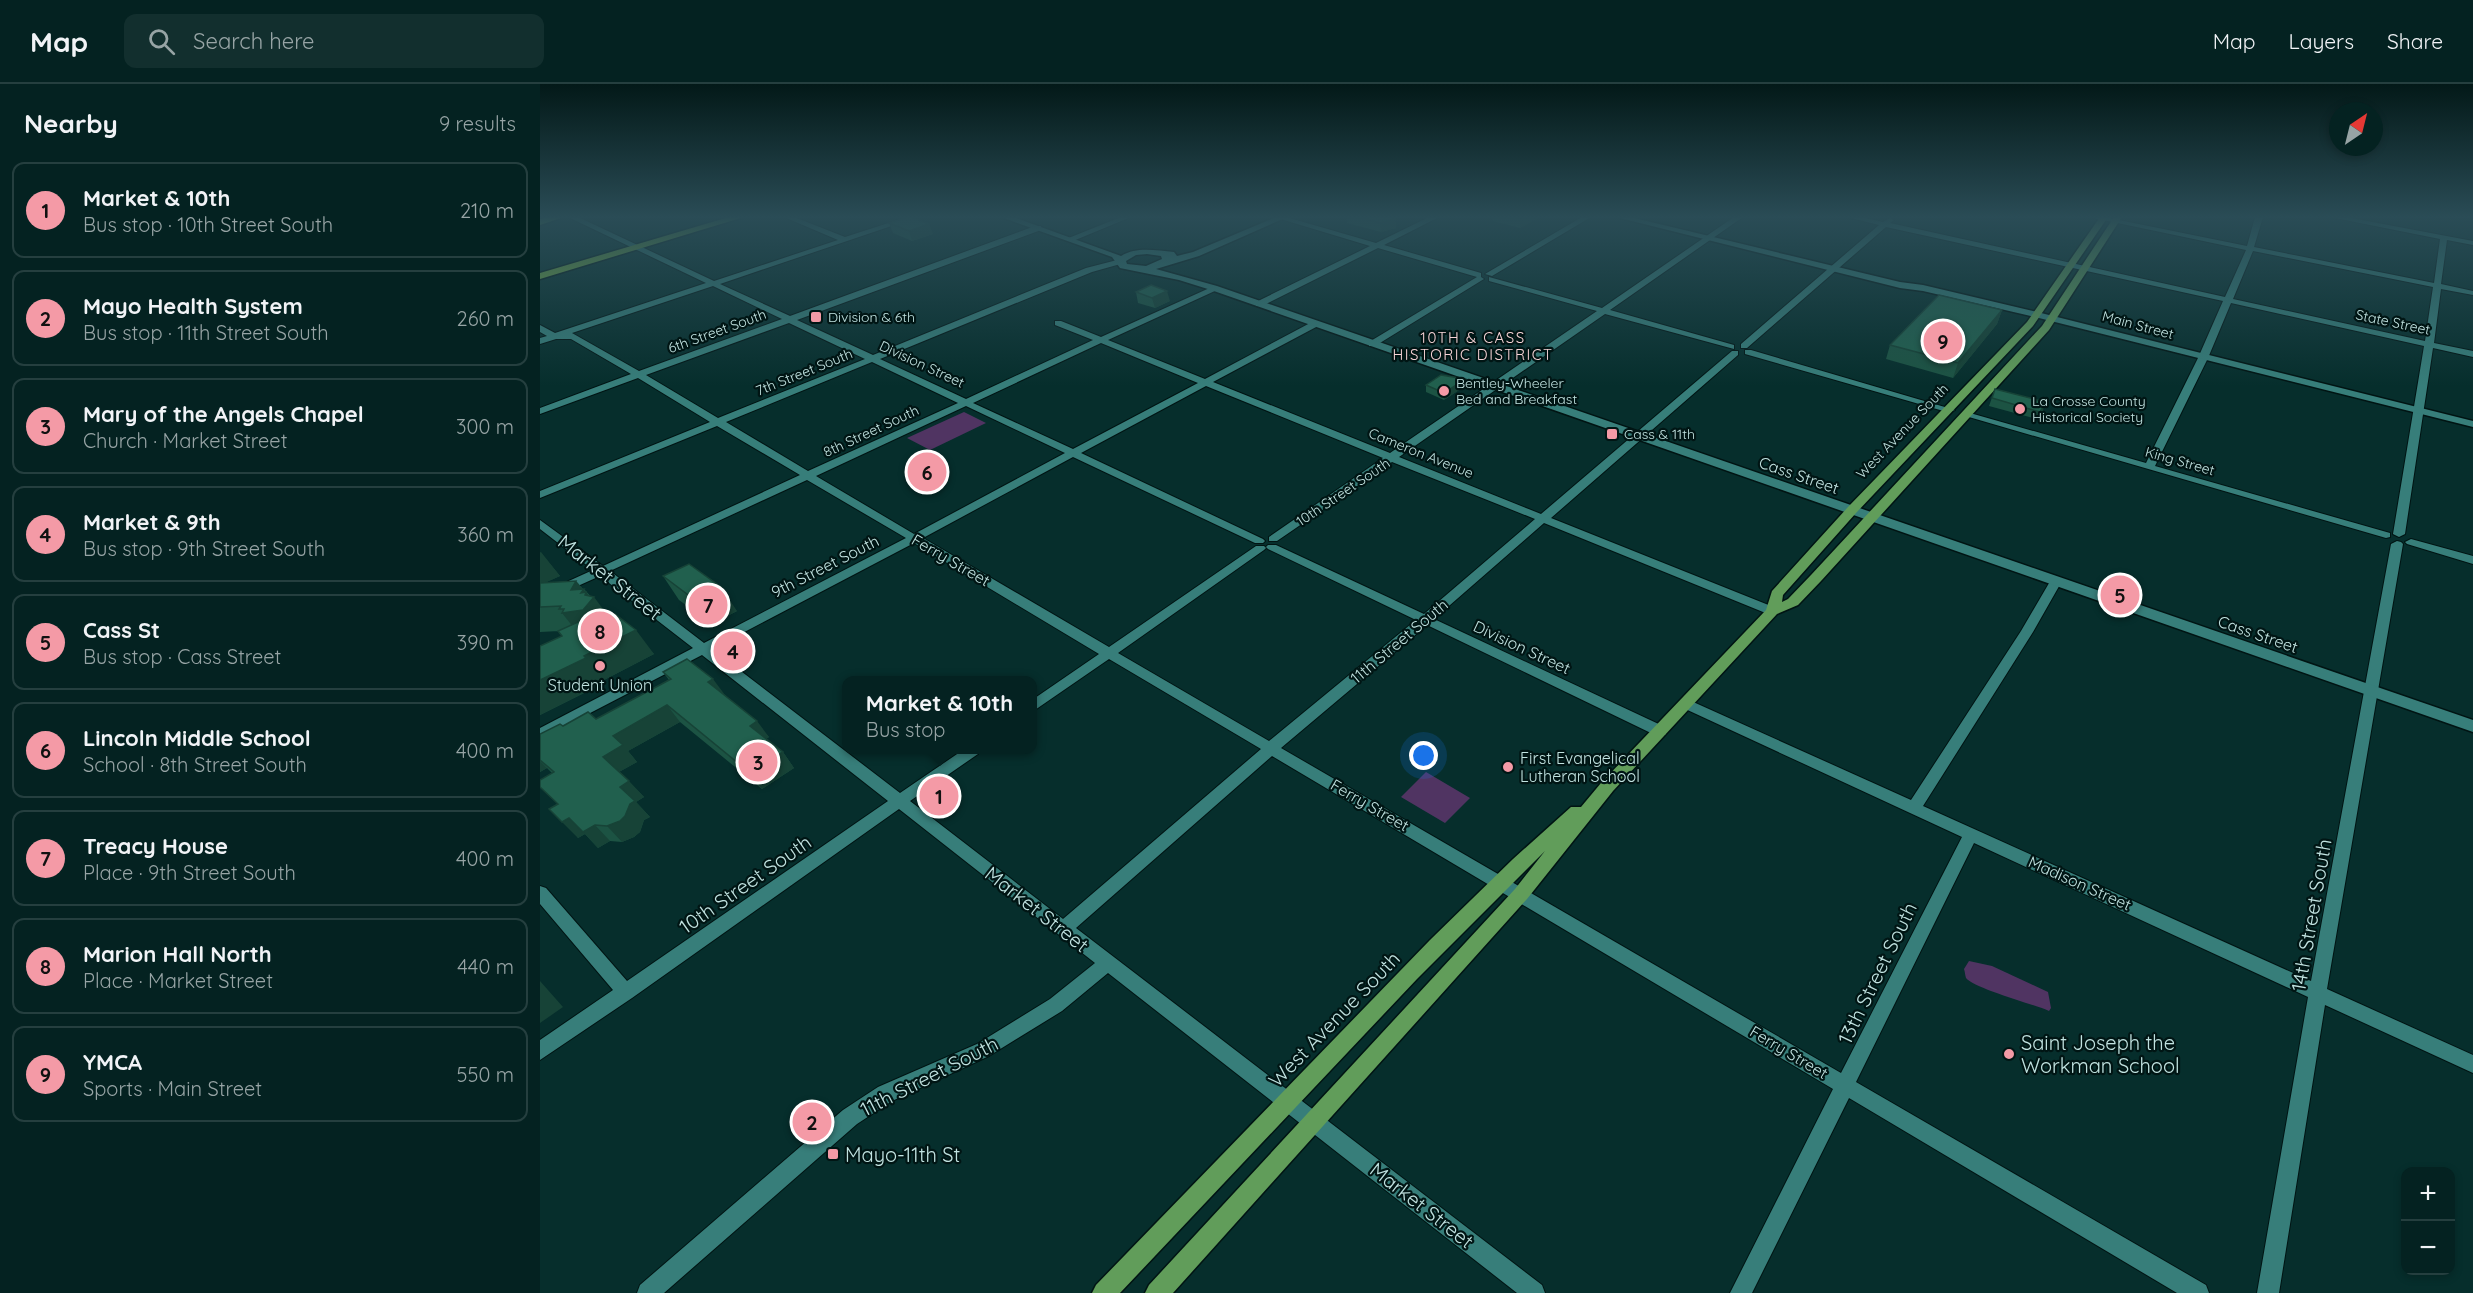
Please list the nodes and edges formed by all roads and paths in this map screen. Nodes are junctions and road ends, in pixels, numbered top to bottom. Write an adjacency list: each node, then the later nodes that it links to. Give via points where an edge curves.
1 (691, 273): 22 (street, Division Street)
2 (745, 273): 22 (street)
3 (914, 273): 30 (street, 6th Street South)
4 (1083, 273): 42 (street, 7th Street South)
5 (1163, 273): 21 (street, Cass Street)
6 (1173, 273): 21 (street, Cass Street)
7 (1321, 273): 27 (street)
8 (1467, 273): 20 (street)
9 (1494, 273): 19 (street)
10 (1659, 273): 28 (street, 10th Street South)
11 (1829, 273): 40 (street, 11th Street South)
12 (1852, 273): 29 (street)
13 (2065, 273): 29 (main road, West Avenue South)
14 (2082, 273): 31 (main road, West Avenue South)
15 (2111, 273): 26 (street, State Street)
16 (2239, 273): 26 (street)
17 (2374, 273): 23 (street)
18 (2440, 273): 23 (street, 14th Street South)
19 (1490, 276): 20 (street); 28 (street)
20 (1479, 277): 38 (street)
21 (1182, 278): 24 (street, Cass Street)
22 (713, 284): 30 (street, Division Street); 35 (street)
23 (2438, 286): 25 (street); 39 (street, 14th Street South)
24 (1214, 288): 27 (street, Cass Street); 36 (street, 8th Street South)
25 (2473, 293)
26 (2227, 299): 39 (street, State Street); 43 (street)
27 (1259, 304): 33 (street, Cass Street)
28 (1605, 311): 40 (street); 46 (street, 10th Street South)
29 (2035, 318): 31 (street); 48 (main road, West Avenue South)
30 (789, 319): 42 (street, Division Street); 44 (street, 6th Street South)
31 (2051, 322): 43 (street); 51 (main road, West Avenue South)
32 (1058, 323): 36 (street, Cameron Avenue)
33 (1315, 324): 38 (street, Cass Street); 45 (street, 9th Street South)
34 (540, 328): 35 (street, Ferry Street)
35 (554, 336): 37 (street); 44 (street, Ferry Street, via 573,336)
36 (1101, 340): 45 (street, Cameron Avenue); 47 (street, 8th Street South)
37 (540, 341)
38 (1372, 344): 46 (street, Cass Street)
39 (2429, 344): 41 (street, State Street); 50 (street, 14th Street South)
40 (1740, 350): 48 (street); 54 (street, 11th Street South)
41 (2473, 354)
42 (874, 358): 47 (street, Division Street); 52 (street, 7th Street South)
43 (2203, 358): 50 (street); 57 (street)
44 (638, 375): 49 (street, 6th Street South); 52 (street, Ferry Street)
45 (1206, 382): 55 (street, 9th Street South); 56 (street, Cameron Avenue)
46 (1495, 387): 54 (street, Cass Street); 56 (street, 10th Street South)
47 (968, 402): 55 (street, Division Street); 58 (street, 8th Street South)
48 (1950, 410): 60 (main road, West Avenue South)
49 (540, 411)
50 (2418, 411): 53 (street); 65 (street, 14th Street South)
51 (1967, 415): 57 (street, King Street); 61 (main road, West Avenue South)
52 (719, 422): 58 (street, Ferry Street); 59 (street, 7th Street South)
53 (2473, 424)
54 (1640, 438): 60 (street, Cass Street); 62 (street, 11th Street South)
55 (1073, 453): 64 (street, 9th Street South); 66 (street, Division Street)
56 (1394, 458): 62 (street, Cameron Avenue); 66 (street, 10th Street South)
57 (2150, 468): 65 (street, King Street)
58 (808, 475): 64 (street, Ferry Street); 68 (street, 8th Street South)
59 (540, 495)
60 (1852, 510): 61 (street, Cass Street); 71 (main road, West Avenue South, via 1777,594)
61 (1872, 517): 69 (street, Cass Street); 71 (main road, West Avenue South, via 1792,602)
62 (1544, 518): 71 (street, Cameron Avenue); 72 (street, 11th Street South)
63 (540, 523): 68 (street, Market Street)
64 (914, 539): 73 (street, 9th Street South); 74 (street, Ferry Street)
65 (2398, 539): 67 (street, King Street); 75 (street, 14th Street South)
66 (1266, 544): 72 (street, Division Street); 74 (street, 10th Street South)
67 (2473, 560)
68 (601, 571): 70 (street, 8th Street South); 73 (street, Market Street)
69 (2056, 581): 75 (street, Cass Street); 85 (street)
70 (540, 599)
71 (1772, 610): 77 (main road, West Avenue South)
72 (1425, 620): 79 (street, Division Street); 81 (street, 11th Street South)
73 (702, 649): 80 (street, 9th Street South); 84 (street, Market Street)
74 (1110, 652): 76 (street, 10th Street South); 81 (street, Ferry Street)
75 (2372, 691): 78 (street, Cass Street); 93 (street, 14th Street South)
76 (1037, 703)
77 (1686, 704): 79 (main road, West Avenue South); 85 (street, Madison Street)
78 (2473, 726)
79 (1660, 731): 83 (main road, West Avenue South)
80 (540, 734)
81 (1272, 749): 87 (street, Ferry Street); 90 (street, 11th Street South)
82 (967, 754): 84 (street, 10th Street South)
83 (1607, 787): 87 (main road, West Avenue South); 89 (main road, West Avenue South)
84 (899, 802): 90 (street, Market Street); 92 (street, 10th Street South)
85 (1914, 808): 86 (street, Madison Street)
86 (1971, 834): 93 (street, Madison Street); 96 (street, 13th Street South)
87 (1501, 882): 89 (street, Ferry Street); 97 (main road, West Avenue South)
88 (540, 893): 92 (street)
89 (1521, 894): 96 (street, Ferry Street); 98 (main road, West Avenue South)
90 (1063, 929): 91 (street, Market Street)
91 (1107, 963): 97 (street, Market Street); 99 (street, 11th Street South, via 1074,992 1007,1036 885,1094 850,1117)
92 (626, 992): 94 (street, 10th Street South)
93 (2318, 992): 95 (street, Madison Street); 105 (street, 14th Street South)
94 (540, 1051)
95 (2473, 1064)
96 (1846, 1086): 103 (street, 13th Street South); 104 (street, Ferry Street)
97 (1287, 1100): 98 (street, Market Street); 100 (main road, West Avenue South)
98 (1314, 1120): 101 (main road, West Avenue South); 102 (street, Market Street)
99 (648, 1293)
100 (1104, 1293)
101 (1157, 1293)
102 (1534, 1293)
103 (1741, 1293)
104 (2198, 1293)
105 (2268, 1293)

